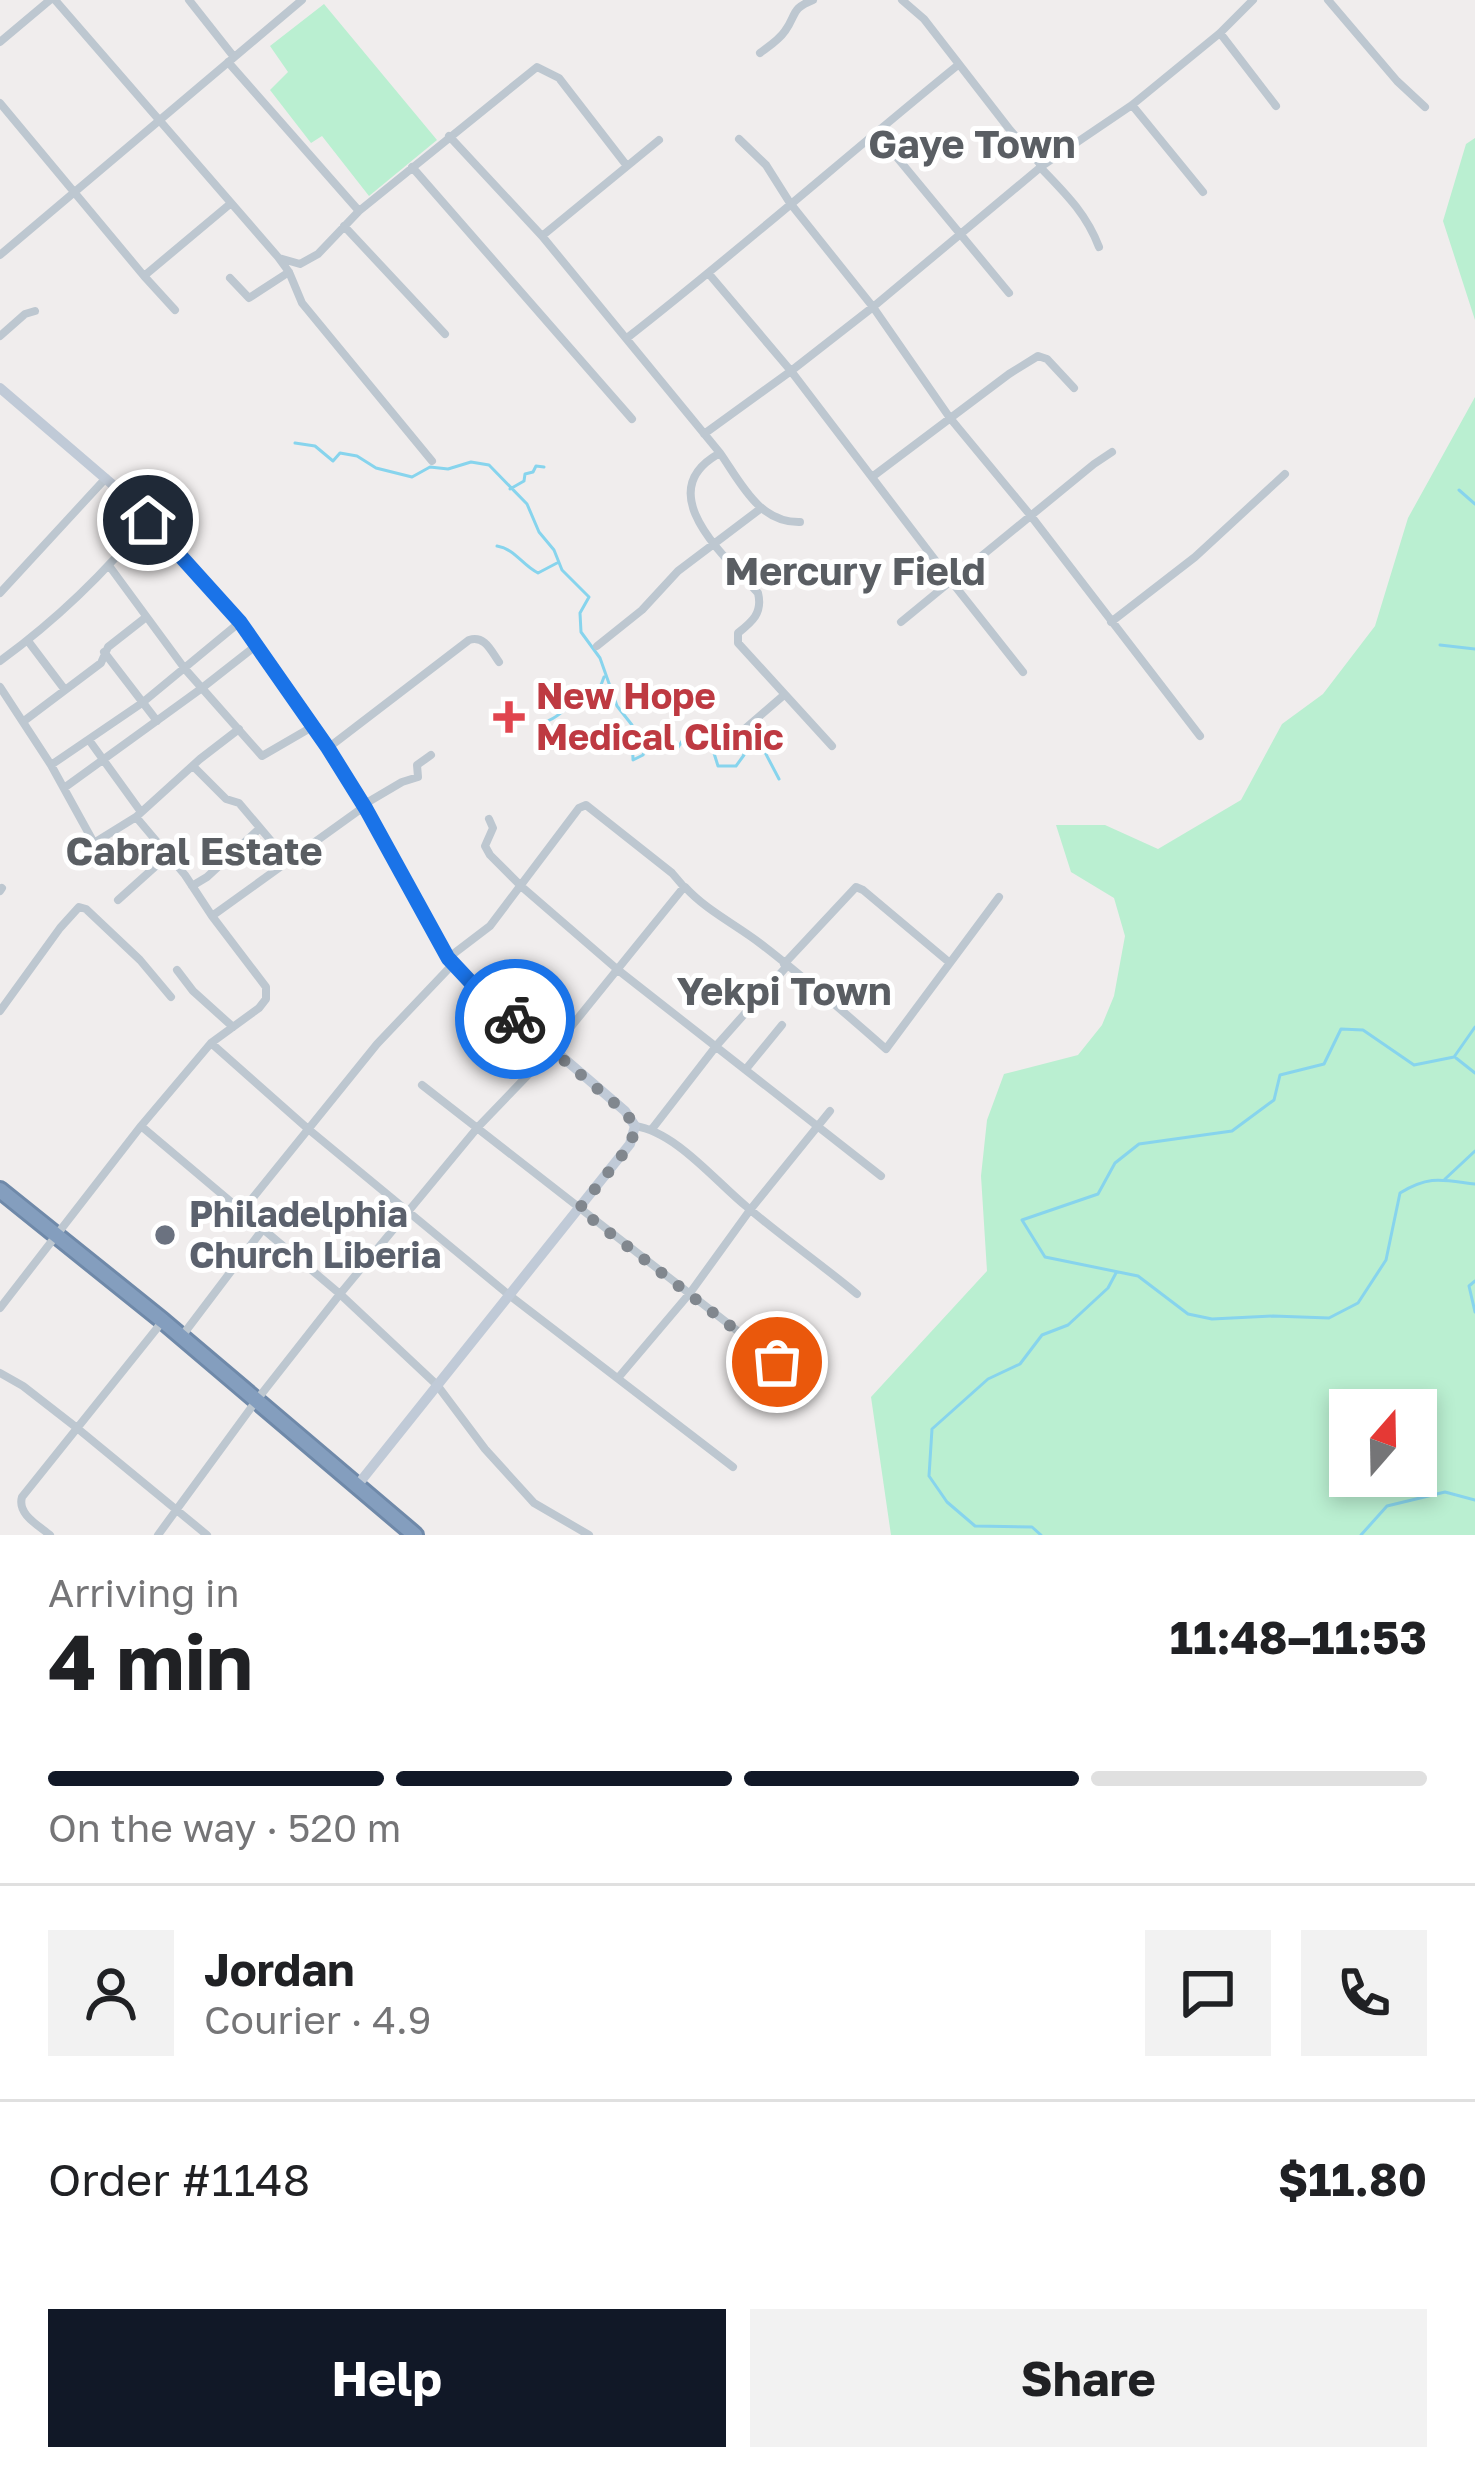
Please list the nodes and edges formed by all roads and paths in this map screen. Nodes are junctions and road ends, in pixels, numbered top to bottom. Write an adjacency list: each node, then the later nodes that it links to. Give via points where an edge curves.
1 (52, 0): 9 (street); 17 (street)
2 (189, 0): 11 (street)
3 (302, 0): 11 (street)
4 (813, 0): 10 (street)
5 (902, 0): 12 (street)
6 (1253, 0): 8 (street)
7 (1328, 0): 16 (street)
8 (1220, 33): 14 (street); 15 (street)
9 (0, 42)
10 (760, 53)
11 (231, 59): 17 (street); 29 (street)
12 (958, 65): 18 (street); 24 (street)
13 (0, 103): 25 (street)
14 (1132, 105): 24 (street); 26 (street)
15 (1276, 106)
16 (1425, 107)
17 (161, 122): 25 (street); 28 (street)
18 (876, 132): 27 (street); 31 (street)
19 (449, 136): 22 (street); 23 (street, via 537,67 559,78); 32 (street)
20 (739, 139): 27 (street)
21 (659, 140): 23 (street)
22 (412, 166): 29 (street); 51 (street)
23 (627, 166): 32 (street)
24 (1041, 166): 31 (street); 33 (street, via 1079,206)
25 (76, 191): 34 (street); 38 (street)
26 (1203, 192)
27 (790, 202): 37 (street); 41 (street)
28 (230, 204): 35 (street); 38 (street)
29 (358, 212): 30 (street)
30 (344, 226): 35 (street, via 300,264); 44 (street)
31 (961, 232): 40 (street); 41 (street)
32 (542, 236): 46 (street)
33 (1099, 247)
34 (0, 256)
35 (278, 257): 36 (street)
36 (289, 272): 39 (street, via 249,298); 55 (street, via 302,303)
37 (709, 274): 46 (street); 47 (street)
38 (144, 276): 42 (street)
39 (230, 278)
40 (1009, 292)
41 (872, 307): 47 (street); 50 (street)
42 (175, 310)
43 (34, 311): 45 (street)
44 (445, 334)
45 (0, 335)
46 (626, 338): 52 (street)
47 (791, 371): 52 (street); 57 (street)
48 (0, 388): 58 (street)
49 (1074, 388): 50 (street, via 1038,356)
50 (950, 418): 57 (street); 60 (street)
51 (632, 419)
52 (704, 434): 54 (street)
53 (1112, 452): 60 (street)
54 (720, 453): 59 (street); 63 (street, via 696,472 689,503)
55 (432, 461)
56 (1285, 474): 70 (street)
57 (872, 477): 65 (street)
58 (106, 478): 61 (street); 66 (street)
59 (760, 509): 62 (street); 63 (street)
60 (1030, 517): 65 (street); 70 (street)
61 (148, 520): 64 (street); 68 (street)
62 (800, 522)
63 (715, 544): 73 (street); 82 (street, via 758,593 758,615 738,643)
64 (110, 567): 67 (street); 71 (street)
65 (951, 581): 69 (street); 78 (street)
66 (0, 593)
67 (145, 617): 74 (street); 77 (street)
68 (240, 622): 72 (street); 77 (street)
69 (901, 622)
70 (1111, 622): 89 (street)
71 (28, 640): 75 (street); 81 (street)
72 (256, 644): 80 (street); 86 (street)
73 (597, 646)
74 (104, 652): 81 (street); 83 (street)
75 (0, 661)
76 (499, 662): 92 (street, via 482,640 469,640)
77 (184, 669): 80 (street); 83 (street)
78 (1023, 673)
79 (0, 687): 84 (street)
80 (202, 688): 85 (street); 87 (street)
81 (65, 690): 84 (street)
82 (784, 695): 88 (street); 91 (street)
83 (142, 703): 85 (street); 90 (street)
84 (24, 721): 95 (street)
85 (157, 721): 94 (street)
86 (311, 727): 87 (street, via 262,757); 92 (street)
87 (239, 729): 96 (street)
88 (740, 733)
89 (1200, 736)
90 (88, 740): 94 (street); 95 (street)
91 (832, 746)
92 (328, 748): 98 (street)
93 (431, 755): 98 (street, via 417,765 418,777)
94 (103, 760): 97 (street); 99 (street)
95 (51, 765): 97 (street)
96 (193, 766): 99 (street); 101 (street)
97 (64, 788): 99 (street, via 94,843)
98 (365, 807): 103 (street); 110 (street)
99 (138, 815): 102 (street)
100 (489, 819): 106 (street, via 485,846)
101 (259, 829): 103 (street); 104 (street)
102 (167, 856): 104 (street); 108 (street)
103 (288, 861): 109 (street)
104 (192, 886): 109 (street)
105 (685, 886): 106 (street, via 586,805); 112 (street); 114 (street)
106 (522, 887): 110 (street); 114 (street)
107 (999, 897): 111 (street)
108 (118, 900)
109 (212, 916): 118 (street, via 266,987 259,1008)
110 (450, 961): 121 (street); 128 (street)
111 (950, 963): 112 (street, via 856,887); 112 (street, via 886,1048)
112 (785, 965): 120 (street)
113 (177, 970): 118 (street)
114 (618, 970): 120 (street); 121 (street)
115 (171, 998): 116 (street, via 79,907)
116 (0, 1011)
117 (782, 1025): 122 (street)
118 (233, 1028): 119 (street)
119 (211, 1043): 125 (street); 128 (street)
120 (717, 1045): 122 (street); 130 (street)
121 (554, 1049): 126 (street); 127 (street)
122 (746, 1069): 129 (street)
123 (422, 1085): 127 (street)
124 (830, 1111): 129 (street)
125 (141, 1126): 134 (street); 138 (street)
126 (635, 1126): 130 (street); 133 (street, via 631,1144)
127 (478, 1127): 133 (street); 136 (street)
128 (308, 1128): 134 (street); 136 (street)
129 (817, 1128): 131 (street); 135 (street)
130 (652, 1129): 135 (street)
131 (881, 1176)
132 (0, 1190): 138 (highway)
133 (579, 1209): 139 (street); 142 (street)
134 (243, 1210): 137 (street)
135 (750, 1210): 139 (street); 141 (street)
136 (410, 1212): 140 (street); 142 (street)
137 (263, 1229): 140 (street); 145 (street)
138 (57, 1234): 143 (street); 144 (highway)
139 (690, 1293): 147 (street); 148 (street)
140 (340, 1294): 149 (street); 150 (street)
141 (856, 1294)
142 (509, 1295): 147 (street); 149 (street)
143 (0, 1308)
144 (163, 1321): 145 (highway); 151 (street)
145 (182, 1337): 150 (highway)
146 (0, 1373): 151 (street)
147 (618, 1378): 152 (street)
148 (803, 1382)
149 (437, 1384): 153 (street); 159 (street, via 534,1503)
150 (256, 1401): 153 (highway); 154 (street)
151 (77, 1428): 154 (street); 155 (street, via 20,1504)
152 (733, 1466)
153 (356, 1487): 158 (highway)
154 (178, 1510): 156 (street); 157 (street)
155 (50, 1535)
156 (158, 1535)
157 (207, 1535)
158 (416, 1535)
159 (589, 1535)

